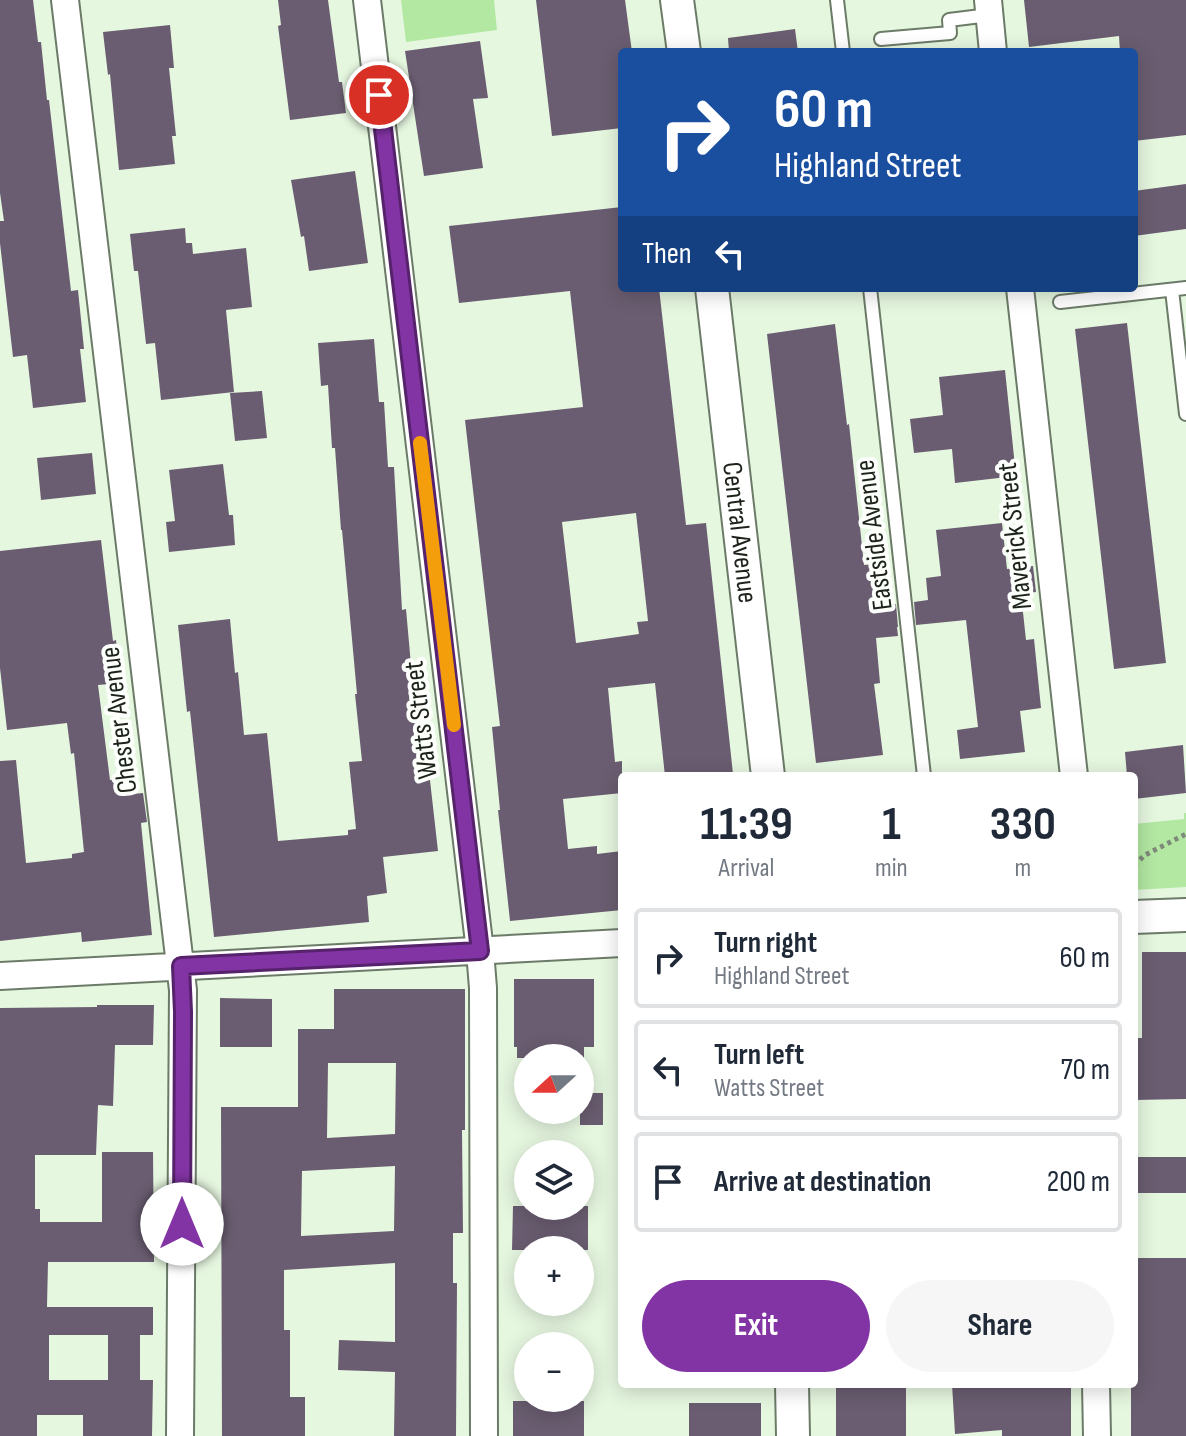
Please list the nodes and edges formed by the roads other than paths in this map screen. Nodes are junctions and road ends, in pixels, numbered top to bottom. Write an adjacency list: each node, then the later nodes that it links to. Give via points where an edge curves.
1 (65, 0): 24 (street, Chester Avenue)
2 (367, 0): 23 (street, Watts Street)
3 (677, 0): 7 (street)
4 (837, 0): 8 (lane)
5 (988, 8): 6 (lane, via 949,20 950,33); 9 (street)
6 (881, 39)
7 (683, 48)
8 (843, 48)
9 (993, 48)
10 (1186, 288): 11 (lane)
11 (1172, 290): 15 (lane); 16 (lane)
12 (712, 292): 17 (street, Central Avenue)
13 (870, 292): 18 (lane, Eastside Avenue)
14 (1020, 292): 19 (street, Maverick Street)
15 (1060, 302)
16 (1186, 414)
17 (768, 772)
18 (924, 772)
19 (1074, 772)
20 (1186, 915): 21 (street)
21 (1138, 917)
22 (618, 943): 23 (street)
23 (480, 951): 24 (street); 29 (street, Watts Street)
24 (181, 966): 25 (street); 28 (street, Chester Avenue)
25 (0, 976)
26 (792, 1388): 30 (street)
27 (1096, 1388): 31 (street)
28 (180, 1436)
29 (484, 1436)
30 (793, 1436)
31 (1097, 1436)

